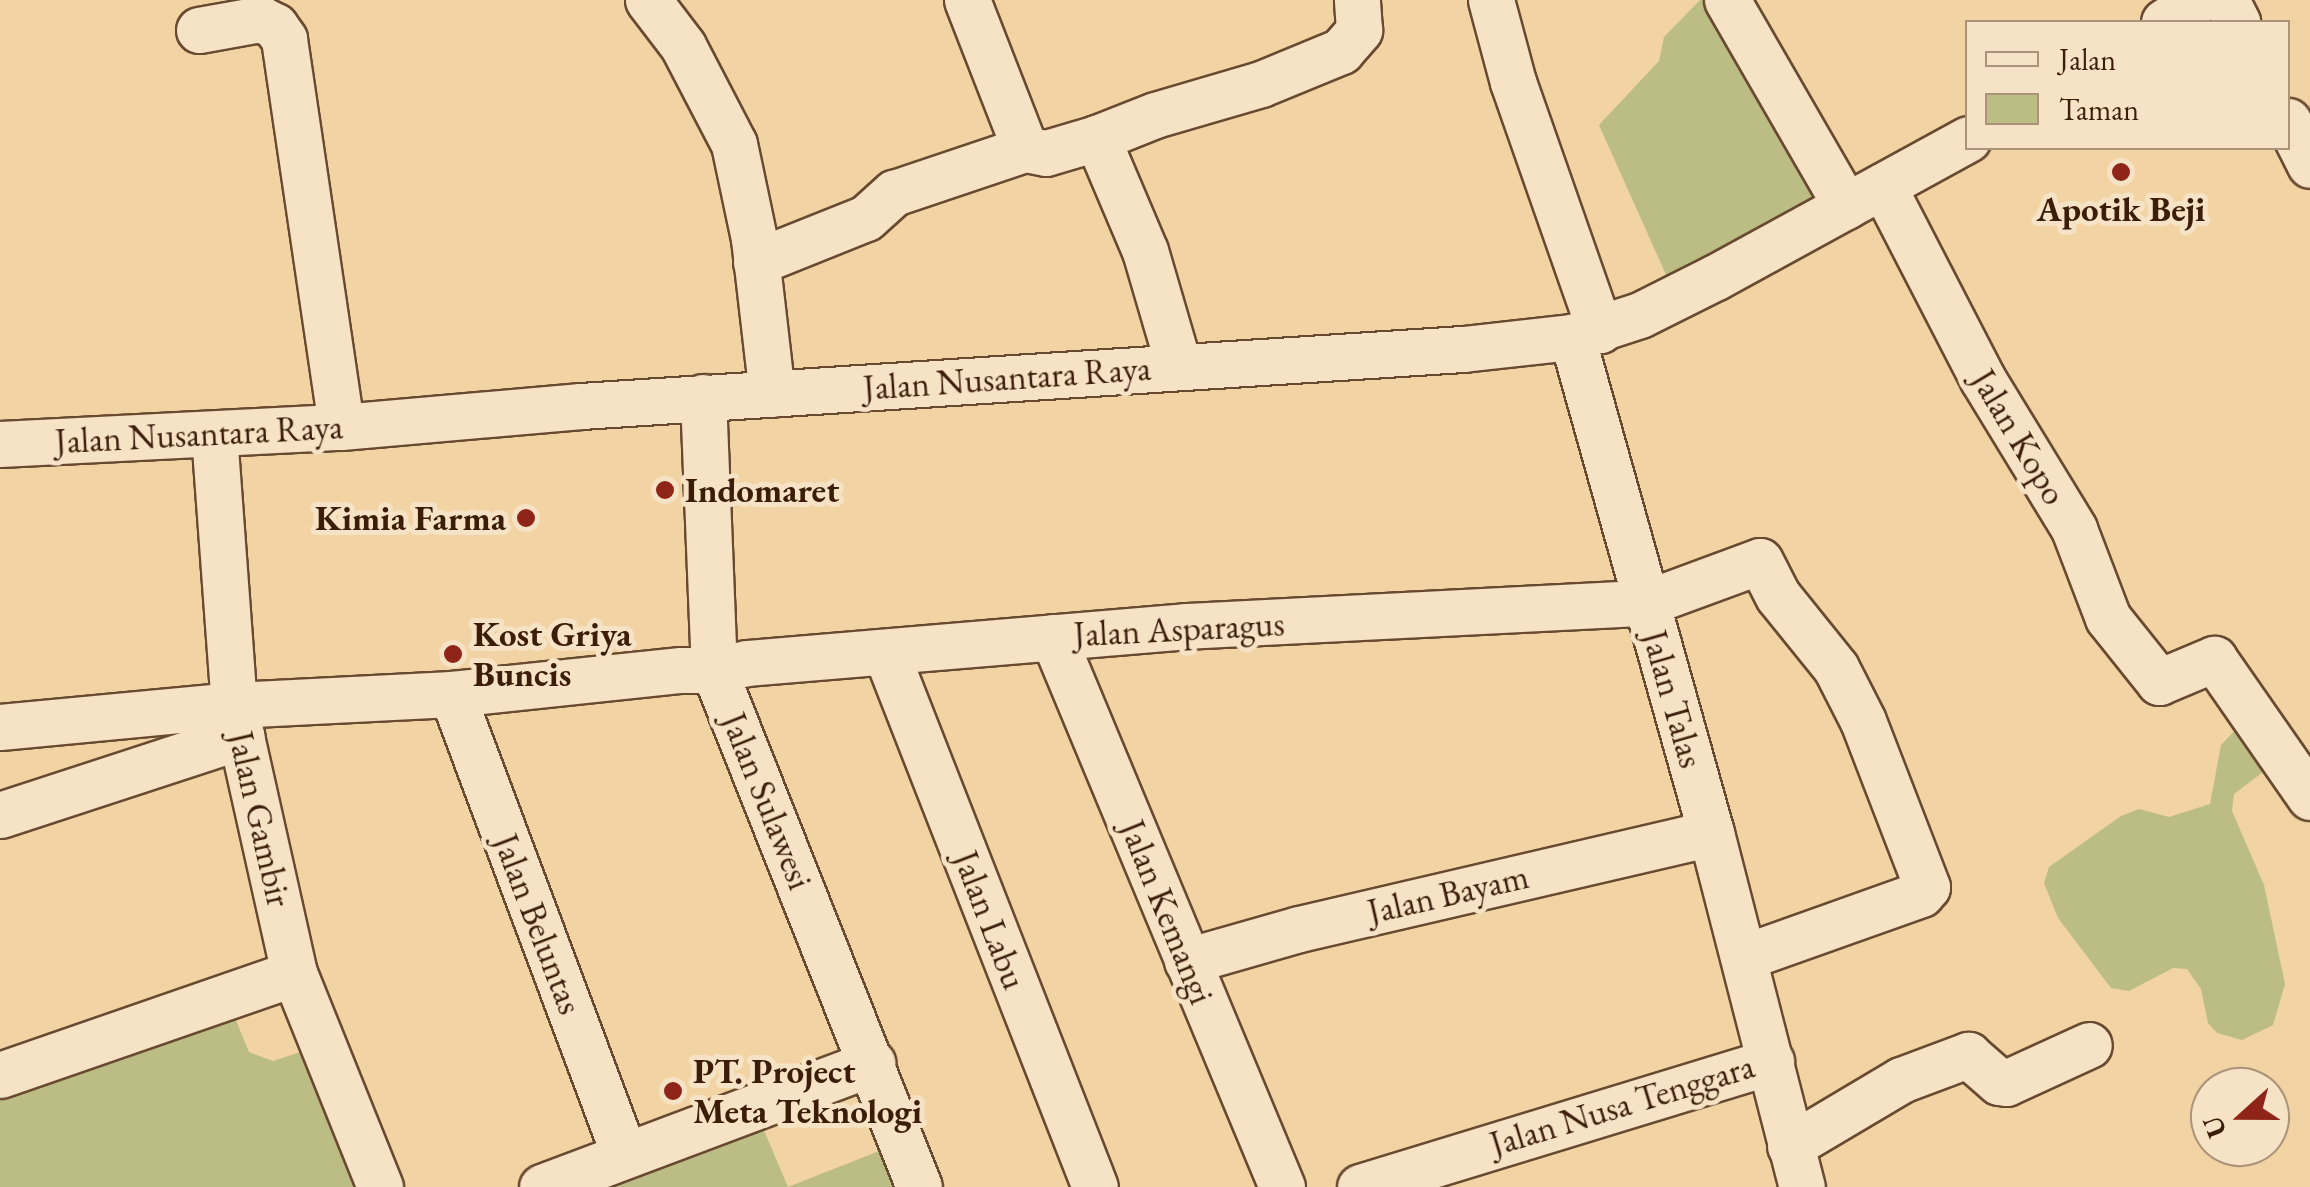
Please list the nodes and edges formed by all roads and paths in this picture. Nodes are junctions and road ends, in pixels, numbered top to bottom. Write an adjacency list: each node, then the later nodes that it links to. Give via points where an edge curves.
1 (648, 0): 15 (street, via 684,46 734,144)
2 (967, 0): 12 (street)
3 (1357, 0): 10 (street, via 1358,30 1341,52)
4 (1490, 0): 16 (street, Jalan Talas)
5 (1727, 0): 14 (street, Jalan Kopo)
6 (2198, 0): 7 (street)
7 (2167, 20)
8 (199, 30): 20 (street, via 262,19 284,40)
9 (2290, 125): 13 (street)
10 (1097, 138): 12 (street, via 1046,154); 17 (street, via 1145,250)
11 (1965, 141): 14 (street, Jalan Nusantara Raya)
12 (1025, 149): 15 (street, via 894,193 854,224)
13 (2310, 166)
14 (1864, 196): 16 (street, Jalan Nusantara Raya, via 1716,278); 30 (street, Jalan Kopo, via 2074,529 2108,618 2159,682 2214,658)
15 (756, 262): 18 (street)
16 (1586, 334): 17 (street, Jalan Nusantara Raya, via 1463,349); 23 (street, Jalan Talas)
17 (1179, 367): 18 (street, Jalan Nusantara Raya)
18 (772, 394): 19 (street, Jalan Nusantara Raya)
19 (703, 397): 20 (street, Jalan Nusantara Raya); 26 (street, Jalan Sulawesi)
20 (341, 427): 21 (street, Jalan Nusantara Raya)
21 (214, 434): 22 (street, Jalan Nusantara Raya); 28 (street, Jalan Gambir)
22 (0, 444)
23 (1646, 604): 24 (street, Jalan Asparagus); 32 (street, Jalan Talas); 33 (street, Jalan Asparagus, via 1760,561 1778,596 1836,668 1927,880 1920,894)
24 (1053, 637): 25 (street, Jalan Asparagus); 34 (street, Jalan Kemangi)
25 (886, 653): 26 (street, Jalan Asparagus); 45 (street, Jalan Labu)
26 (714, 670): 27 (street, Jalan Asparagus); 38 (street, Jalan Sulawesi)
27 (452, 694): 28 (street, Jalan Asparagus); 40 (street, Jalan Beluntas)
28 (238, 721): 29 (street); 31 (street); 35 (street, Jalan Gambir)
29 (0, 727)
30 (2310, 797)
31 (0, 815)
32 (1711, 833): 33 (street, Jalan Talas); 34 (street, Jalan Bayam, via 1299,928)
33 (1744, 956): 37 (street, Jalan Talas)
34 (1187, 961): 46 (street, Jalan Kemangi)
35 (294, 972): 39 (street); 42 (street, Jalan Gambir)
36 (2089, 1045): 41 (street, via 2006,1083 1968,1055 1902,1080)
37 (1771, 1061): 41 (street, Jalan Talas); 47 (street, Jalan Nusa Tenggara)
38 (872, 1063): 40 (street); 44 (street, Jalan Sulawesi)
39 (0, 1075)
40 (624, 1153): 43 (street)
41 (1796, 1166)
42 (380, 1187)
43 (542, 1187)
44 (920, 1187)
45 (1095, 1187)
46 (1282, 1187)
47 (1360, 1187)

